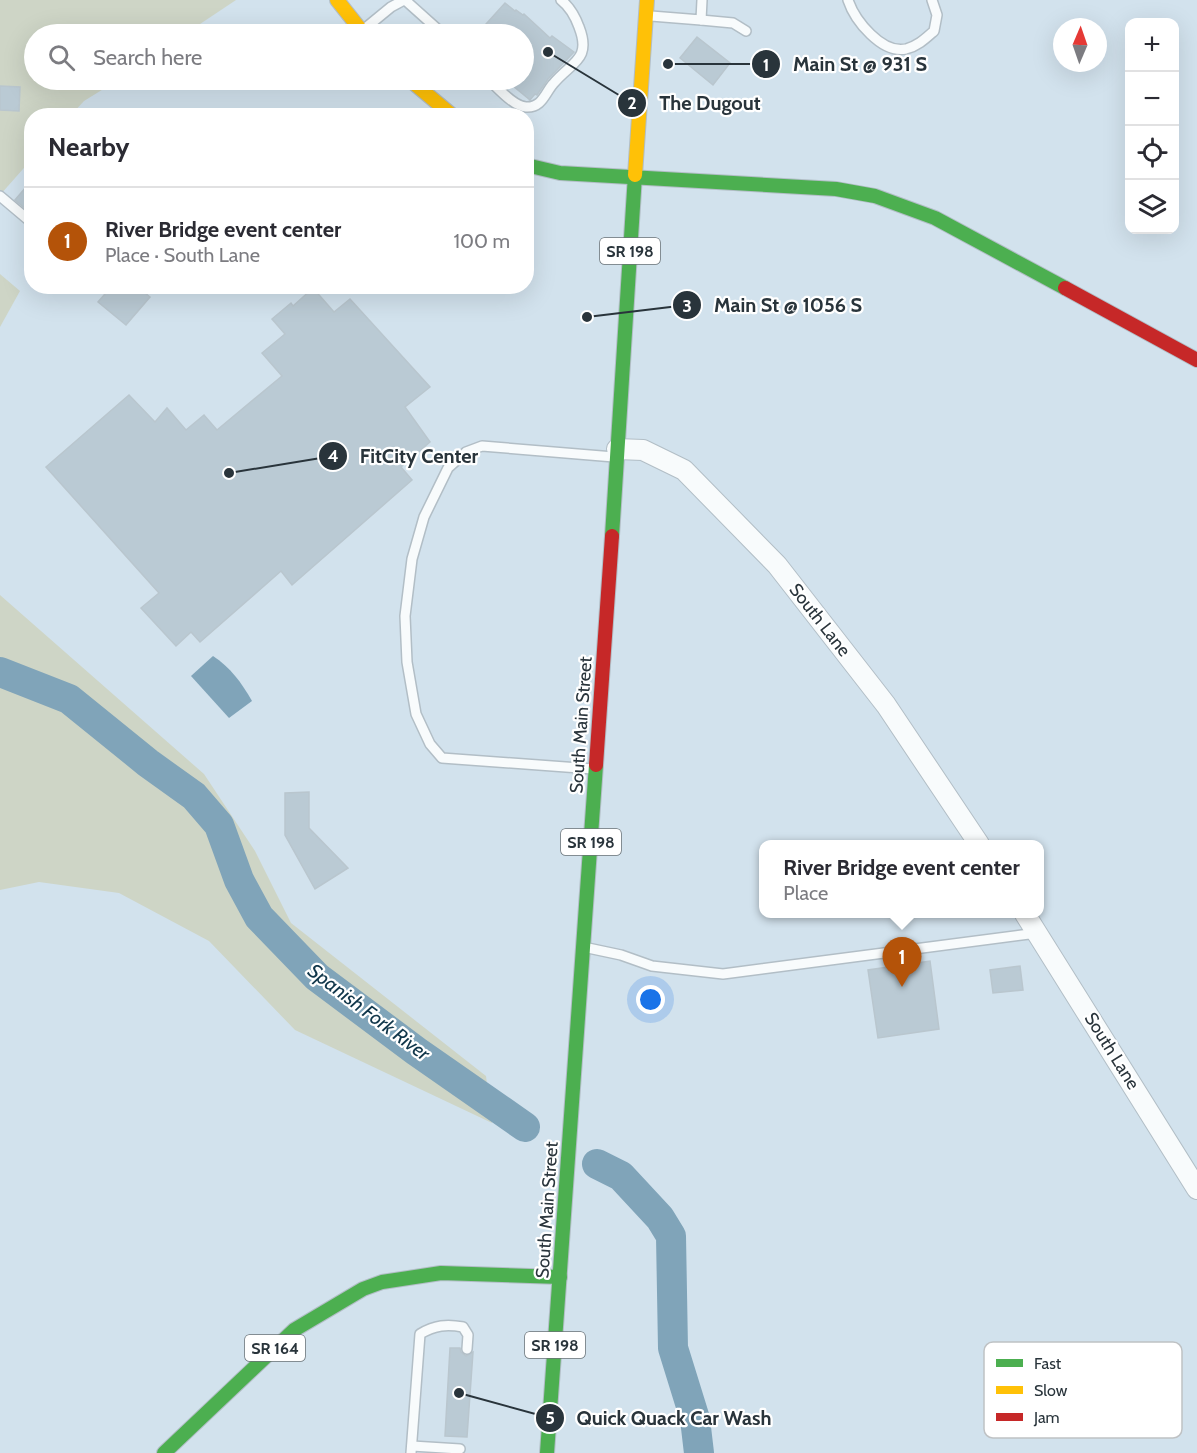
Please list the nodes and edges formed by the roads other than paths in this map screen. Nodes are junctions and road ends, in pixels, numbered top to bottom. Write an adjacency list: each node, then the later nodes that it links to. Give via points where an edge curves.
1 (337, 0): 10 (main road)
2 (647, 0): 8 (main road, South Main Street / SR 198)
3 (702, 0): 9 (lane)
4 (849, 0): 5 (lane, via 860,24 888,47 905,49 934,31 936,15)
5 (932, 0)
6 (401, 1): 11 (lane); 12 (lane)
7 (566, 2): 15 (lane, via 584,38 584,50 578,60 552,84 537,105 519,105)
8 (646, 16): 9 (lane); 18 (main road, South Main Street / SR 198)
9 (701, 20): 13 (lane, via 733,23)
10 (356, 24)
11 (374, 24)
12 (430, 24)
13 (746, 31)
14 (422, 90): 16 (main road)
15 (501, 90)
16 (443, 108)
17 (534, 167): 18 (main road, via 560,173)
18 (634, 178): 21 (main road, via 836,189 875,196 935,218); 22 (main road, South Main Street / SR 198)
19 (0, 196): 20 (lane)
20 (24, 216)
21 (1197, 360)
22 (616, 453): 23 (main road, South Main Street / SR 198); 23 (lane, via 482,446 466,452 448,468 424,517 412,559 405,616 407,662 416,714 442,759); 24 (street, South Lane, via 643,450 684,470 777,565 886,705)
23 (596, 769): 27 (main road, South Main Street / SR 198)
24 (976, 840)
25 (1028, 918): 26 (street, South Lane)
26 (1038, 933): 27 (lane, via 723,974 651,966); 28 (street, South Lane)
27 (583, 947): 29 (main road, South Main Street / SR 198)
28 (1197, 1189)
29 (560, 1277): 34 (main road, SR 164, via 441,1274 382,1282 363,1289 294,1330); 35 (main road, South Main Street / SR 198)
30 (467, 1349): 32 (lane, via 468,1335 463,1327 434,1326 420,1334)
31 (461, 1437): 33 (lane)
32 (412, 1450): 33 (lane)
33 (460, 1451)
34 (164, 1453)
35 (547, 1453)

